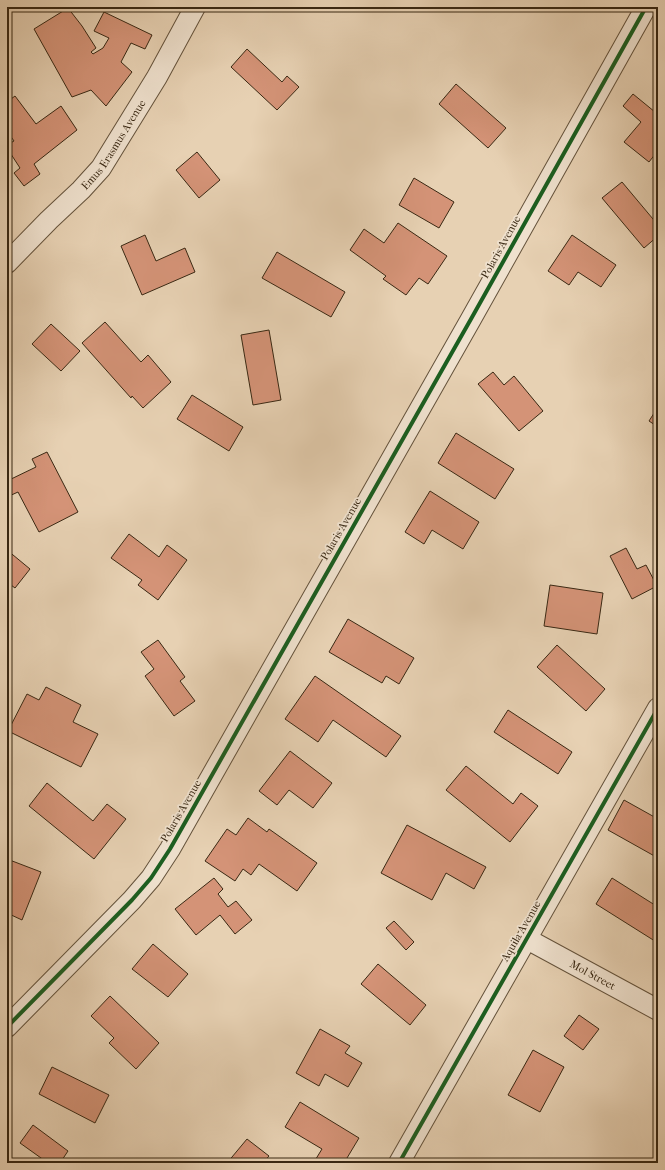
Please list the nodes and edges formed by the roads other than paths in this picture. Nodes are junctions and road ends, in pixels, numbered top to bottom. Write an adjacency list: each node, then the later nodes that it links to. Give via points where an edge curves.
1 (195, 7): 3 (street, Emus Erasmus Avenue, via 157,77 101,168)
2 (646, 7): 7 (street, Polaris Avenue, via 170,848 151,878 132,900)
3 (7, 263)
4 (658, 708): 5 (street, Aquila Avenue)
5 (527, 939): 6 (street, Mol Street); 8 (street, Aquila Avenue)
6 (658, 1010)
7 (7, 1027)
8 (399, 1163)

